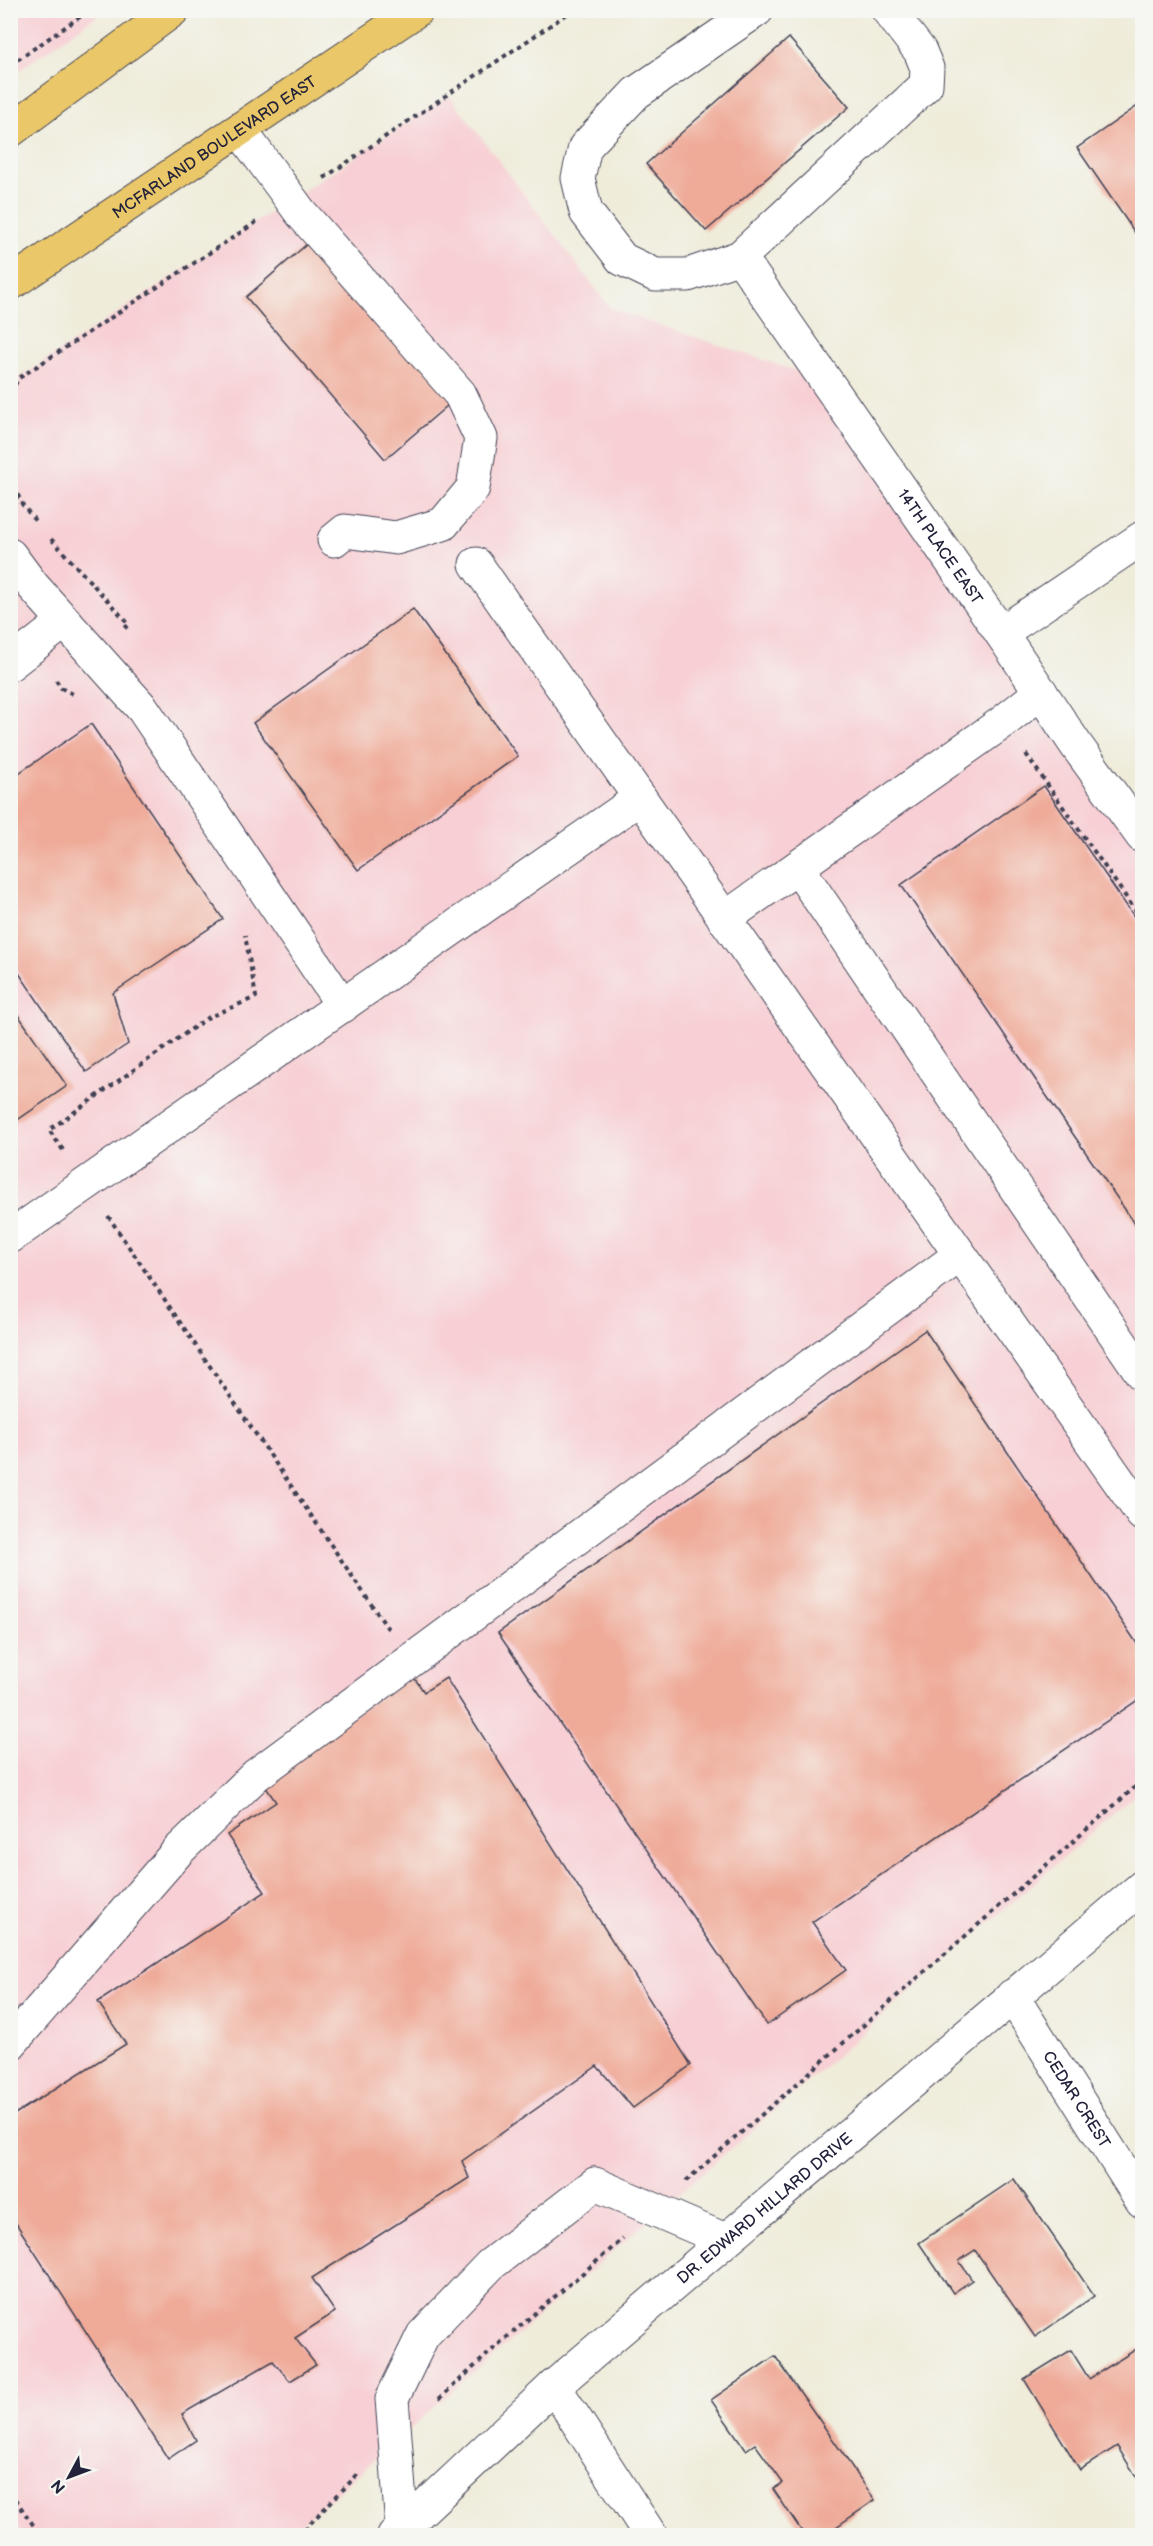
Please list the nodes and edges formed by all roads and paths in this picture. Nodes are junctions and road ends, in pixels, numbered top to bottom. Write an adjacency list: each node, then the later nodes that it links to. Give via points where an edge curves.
1 (90, 10): 6 (path)
2 (173, 10): 7 (highway)
3 (417, 10): 8 (highway, MCFARLAND BOULEVARD EAST)
4 (757, 10): 11 (street, via 636,93 585,147 578,178 585,212 622,259 655,275 688,275)
5 (888, 10): 11 (street, via 920,51 927,68 926,85)
6 (10, 65)
7 (84, 78): 9 (highway); 10 (highway)
8 (240, 130): 12 (highway, MCFARLAND BOULEVARD EAST); 14 (street, via 301,213 460,394 481,438 473,488 443,524 396,537 345,531)
9 (10, 131)
10 (10, 152)
11 (740, 257): 18 (street, 14TH PLACE EAST)
12 (13, 285)
13 (1143, 538): 18 (street)
14 (334, 540)
15 (10, 555): 17 (street)
16 (476, 564): 24 (street)
17 (65, 621): 19 (street); 29 (street, via 143,709)
18 (1001, 633): 20 (street, 14TH PLACE EAST)
19 (10, 664)
20 (1041, 692): 21 (street); 25 (street, 14TH PLACE EAST)
21 (1003, 722): 26 (street); 28 (path)
22 (1143, 740): 23 (path, via 1139,745)
23 (1143, 750)
24 (640, 798): 27 (street); 29 (street)
25 (1143, 836)
26 (798, 868): 27 (street); 32 (street)
27 (724, 919): 31 (street)
28 (1143, 920)
29 (342, 1006): 30 (street)
30 (10, 1237)
31 (960, 1255): 33 (street); 38 (street, via 256,1775 179,1850)
32 (1143, 1374)
33 (1132, 1476): 34 (street)
34 (1143, 1514)
35 (1143, 1781): 39 (path)
36 (1143, 1887): 37 (street, DR. EDWARD HILLARD DRIVE)
37 (1012, 1996): 40 (street, CEDAR CREST); 41 (street, DR. EDWARD HILLARD DRIVE)
38 (10, 2044)
39 (713, 2157)
40 (1143, 2200)
41 (725, 2240): 44 (street, DR. EDWARD HILLARD DRIVE); 47 (street, via 595,2184 490,2265 423,2335 392,2399)
42 (603, 2258): 43 (path)
43 (500, 2343)
44 (554, 2386): 47 (street, DR. EDWARD HILLARD DRIVE); 50 (street)
45 (346, 2485): 49 (path)
46 (10, 2492): 48 (path)
47 (398, 2532)
48 (41, 2535)
49 (298, 2535)
50 (651, 2535)

